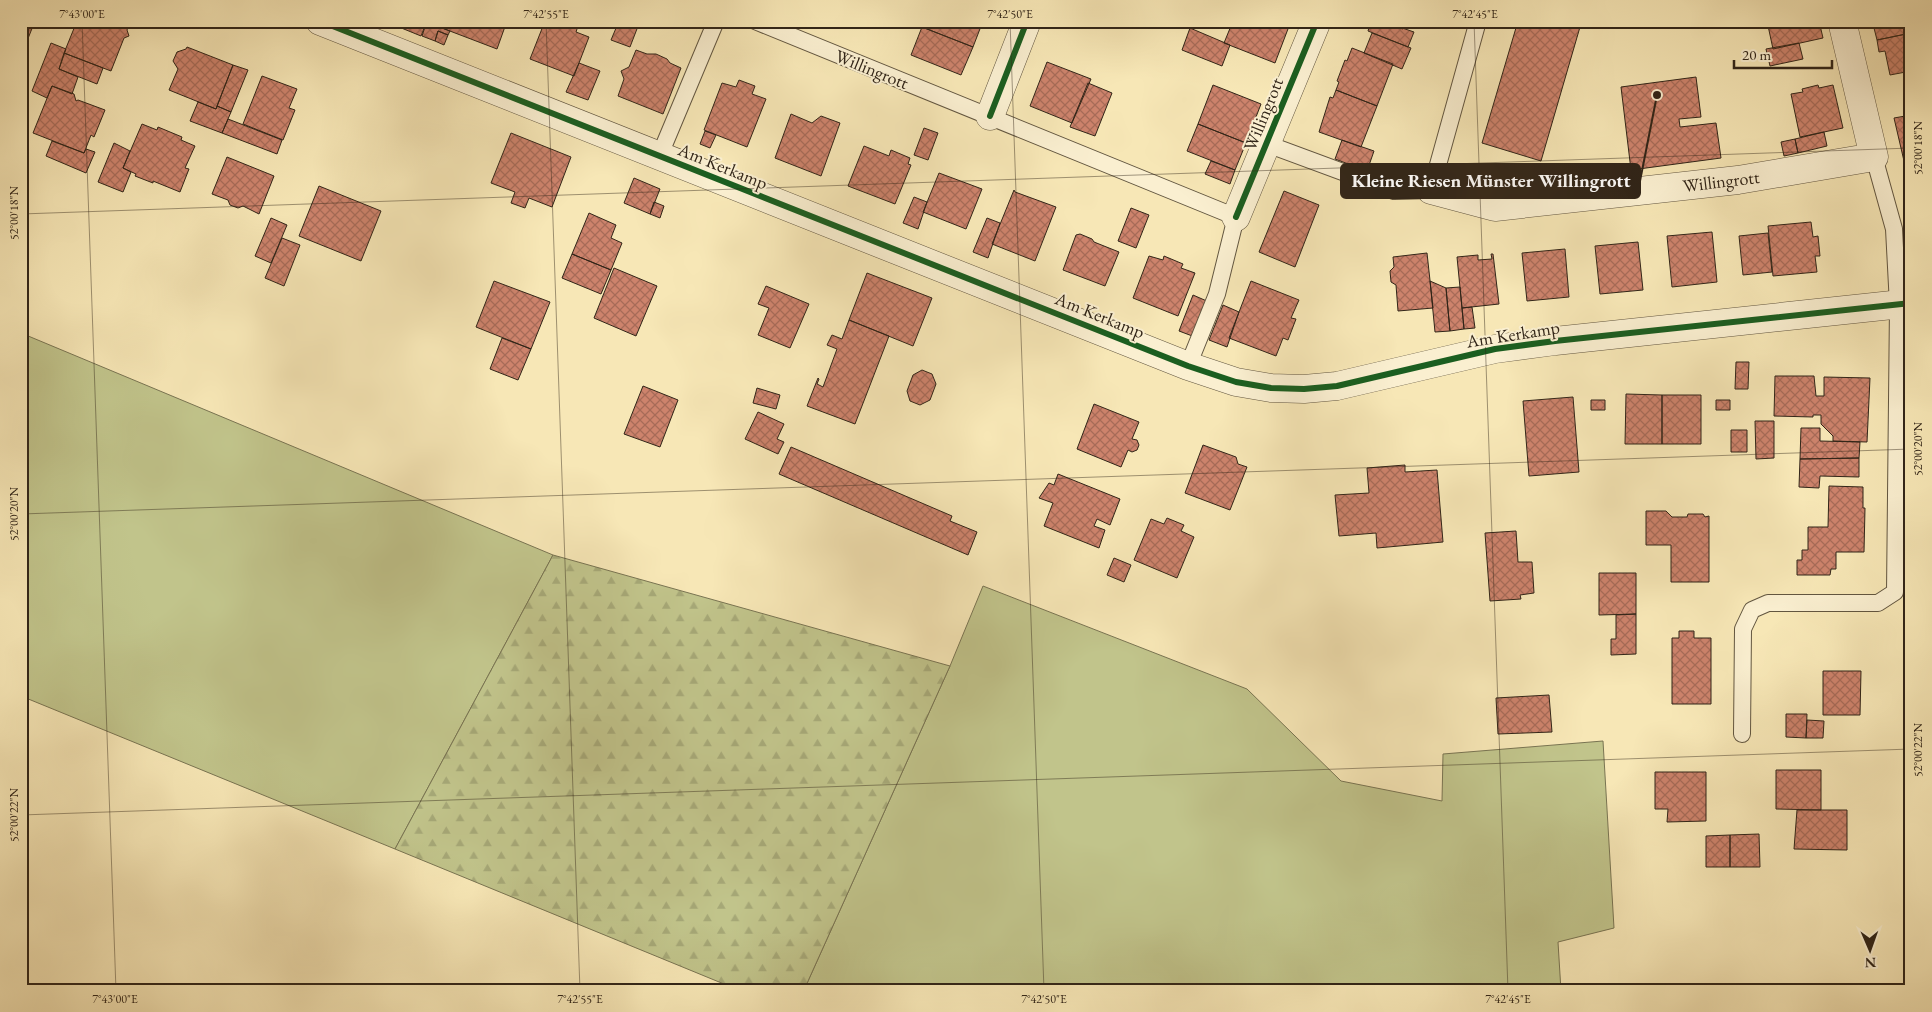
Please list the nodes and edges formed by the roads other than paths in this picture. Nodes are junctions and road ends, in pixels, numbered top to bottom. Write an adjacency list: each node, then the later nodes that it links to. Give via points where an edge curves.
1 (320, 21): 10 (street, Am Kerkamp)
2 (716, 21): 10 (lane)
3 (755, 21): 8 (lane, Willingrott)
4 (1028, 21): 8 (street)
5 (1317, 21): 9 (street, Willingrott)
6 (1478, 21): 12 (lane)
7 (1842, 21): 11 (street)
8 (990, 116): 13 (lane, Willingrott)
9 (1267, 144): 12 (lane, via 1394,191); 13 (street, Willingrott)
10 (659, 157): 15 (street, Am Kerkamp)
11 (1874, 157): 12 (street, Willingrott, via 1738,180 1495,207); 14 (lane, via 1894,230)
12 (1431, 190)
13 (1236, 217): 15 (lane, via 1217,294)
14 (1904, 304): 15 (street, Am Kerkamp, via 1495,349 1337,386 1304,389 1236,382); 16 (lane, via 1895,592 1878,603 1768,603 1752,610 1744,630)
15 (1188, 366)
16 (1742, 734)

